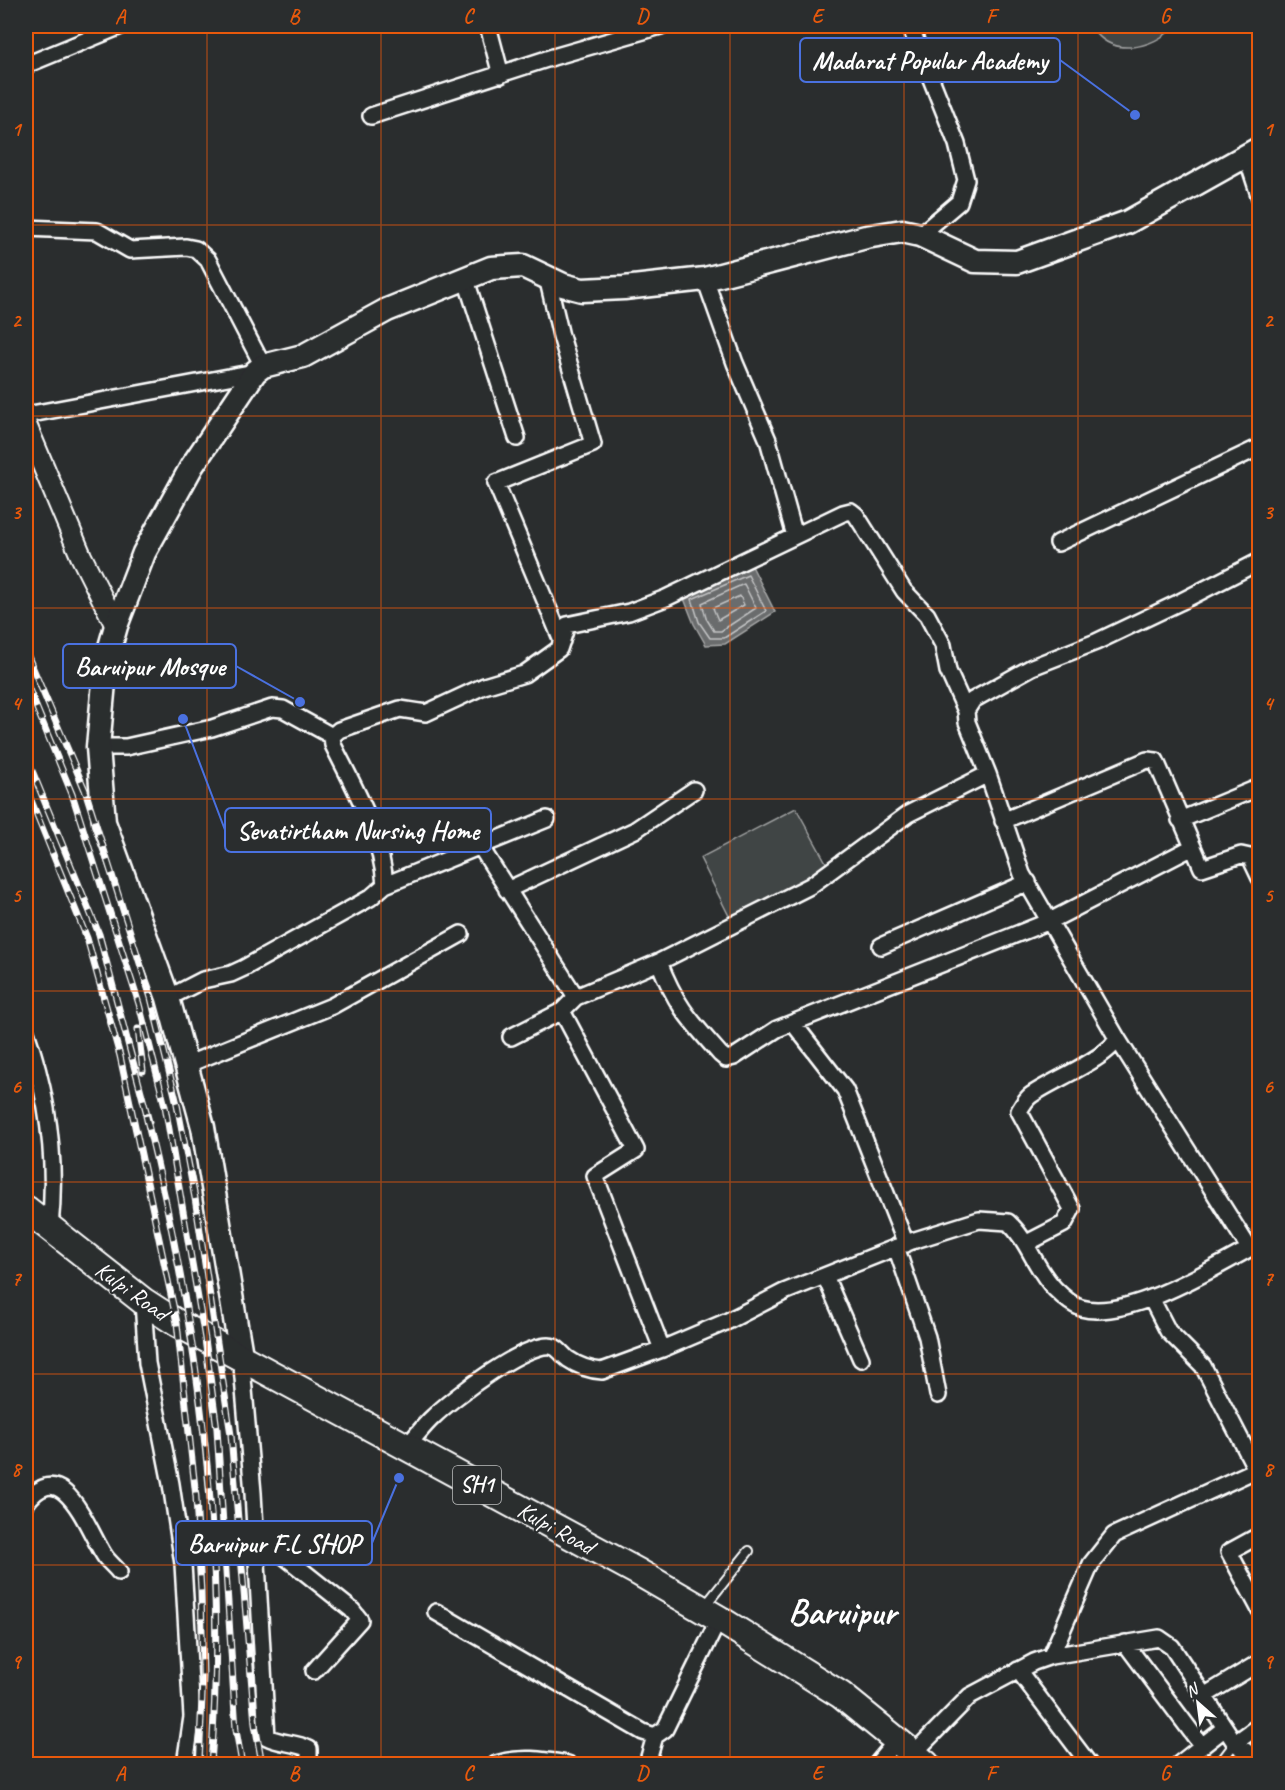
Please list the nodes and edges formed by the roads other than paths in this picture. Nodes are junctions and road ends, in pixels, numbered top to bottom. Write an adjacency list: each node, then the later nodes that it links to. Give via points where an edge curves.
1 (121, 26): 5 (street)
2 (489, 26): 6 (street)
3 (661, 26): 6 (street)
4 (910, 26): 11 (street, via 957,144 966,180 959,202)
5 (26, 64)
6 (501, 75): 7 (street)
7 (371, 116)
8 (1253, 152): 9 (street); 11 (main road, via 1128,222 1017,262 975,261)
9 (1260, 198)
10 (26, 228): 15 (street, via 97,231 130,250 196,249 208,260)
11 (920, 235): 14 (main road, via 902,231 866,237)
12 (465, 277): 13 (main road, via 507,265 523,266); 15 (main road, via 387,310 303,356); 18 (street)
13 (548, 277): 14 (main road, via 582,290); 24 (street, via 593,444 496,483)
14 (705, 279): 20 (street, via 768,440)
15 (259, 369): 16 (street); 23 (main road, via 192,466 158,525)
16 (26, 415)
17 (26, 425): 23 (street, via 81,556)
18 (518, 438)
19 (1260, 447): 21 (street)
20 (795, 536): 24 (street, via 643,607 573,622 564,629); 25 (street, via 843,513 856,514 904,591 927,615 943,645 948,671)
21 (1058, 543)
22 (1260, 561): 25 (street, via 1180,602 1004,681 973,700)
23 (116, 626): 27 (main road, via 103,679)
24 (562, 643): 26 (street, via 524,674 484,686 426,713 400,709 353,723)
25 (966, 711): 28 (street)
26 (332, 736): 27 (street, via 283,709 272,708 212,728 126,747); 38 (street, via 375,836)
27 (98, 747): 45 (main road, via 104,822)
28 (988, 774): 33 (street); 43 (street, via 908,814 810,886)
29 (1260, 787): 32 (street)
30 (694, 790): 39 (street, via 635,830)
31 (547, 819): 34 (street)
32 (1179, 820): 33 (street, via 1161,769 1156,761 1147,760); 35 (street)
33 (1003, 821): 37 (street)
34 (480, 846): 38 (street); 39 (street)
35 (1191, 848): 36 (street, via 1202,868 1241,855 1250,857); 40 (street)
36 (1260, 878)
37 (1028, 882): 40 (street); 42 (street)
38 (385, 885): 45 (street, via 370,898 244,968 203,980)
39 (507, 890): 44 (street)
40 (1050, 921): 47 (street); 50 (street)
41 (461, 934): 51 (street, via 332,1006)
42 (881, 946)
43 (659, 962): 44 (street); 47 (street, via 680,1009 726,1059)
44 (576, 997): 46 (street)
45 (168, 998): 51 (main road)
46 (562, 1011): 49 (street); 59 (street, via 636,1150 595,1176)
47 (793, 1023): 55 (street, via 848,1095)
48 (26, 1032): 52 (street, via 49,1121 54,1187)
49 (511, 1037)
50 (1117, 1038): 53 (street, via 1094,1059 1029,1096 1018,1110 1072,1209 1064,1224); 54 (street)
51 (186, 1065): 60 (main road, via 210,1162)
52 (34, 1220): 58 (main road, Kulpi Road / SH1)
53 (1027, 1243): 55 (street, via 1008,1222 995,1219 979,1220); 57 (street, via 1054,1288 1080,1308 1103,1311)
54 (1254, 1245): 57 (street)
55 (901, 1246): 56 (street); 62 (street, via 927,1337)
56 (825, 1276): 59 (street); 61 (street)
57 (1151, 1298): 64 (street, via 1167,1331 1203,1366)
58 (143, 1301): 60 (main road, Kulpi Road / SH1, via 198,1335); 86 (street, via 147,1363 183,1564 192,1717)
59 (662, 1348): 63 (street, via 602,1371 579,1365 553,1346 539,1346 458,1395)
60 (241, 1355): 63 (main road, Kulpi Road / SH1); 66 (street)
61 (861, 1359)
62 (938, 1395)
63 (405, 1448): 72 (main road, Kulpi Road / SH1)
64 (1258, 1472): 74 (street, via 1114,1535 1090,1564)
65 (28, 1494): 69 (street, via 47,1487 66,1494 92,1527 106,1559)
66 (255, 1533): 77 (street, via 360,1620); 87 (street, via 267,1737 309,1749)
67 (1260, 1535): 70 (street, via 1229,1552)
68 (749, 1551): 72 (lane)
69 (119, 1572)
70 (1260, 1610)
71 (436, 1612): 81 (street)
72 (707, 1615): 81 (street, via 665,1729); 84 (main road, Kulpi Road / SH1, via 841,1695)
73 (1125, 1643): 74 (street); 78 (street, via 1159,1638 1172,1647); 83 (street)
74 (1052, 1656): 76 (street)
75 (1260, 1662): 78 (street)
76 (1018, 1670): 84 (street, via 970,1696); 92 (street)
77 (314, 1671)
78 (1204, 1696): 80 (street)
79 (1260, 1725): 82 (street)
80 (1225, 1728): 82 (street); 83 (street)
81 (655, 1736): 90 (street)
82 (1235, 1743): 85 (street); 94 (lane)
83 (1202, 1746): 93 (street)
84 (912, 1753): 91 (street)
85 (1260, 1762)
86 (185, 1764)
87 (309, 1764)
88 (496, 1764): 89 (street, via 539,1759)
89 (568, 1764)
90 (647, 1764)
91 (877, 1764)
92 (1089, 1764)
93 (1179, 1764)
94 (1219, 1764)

